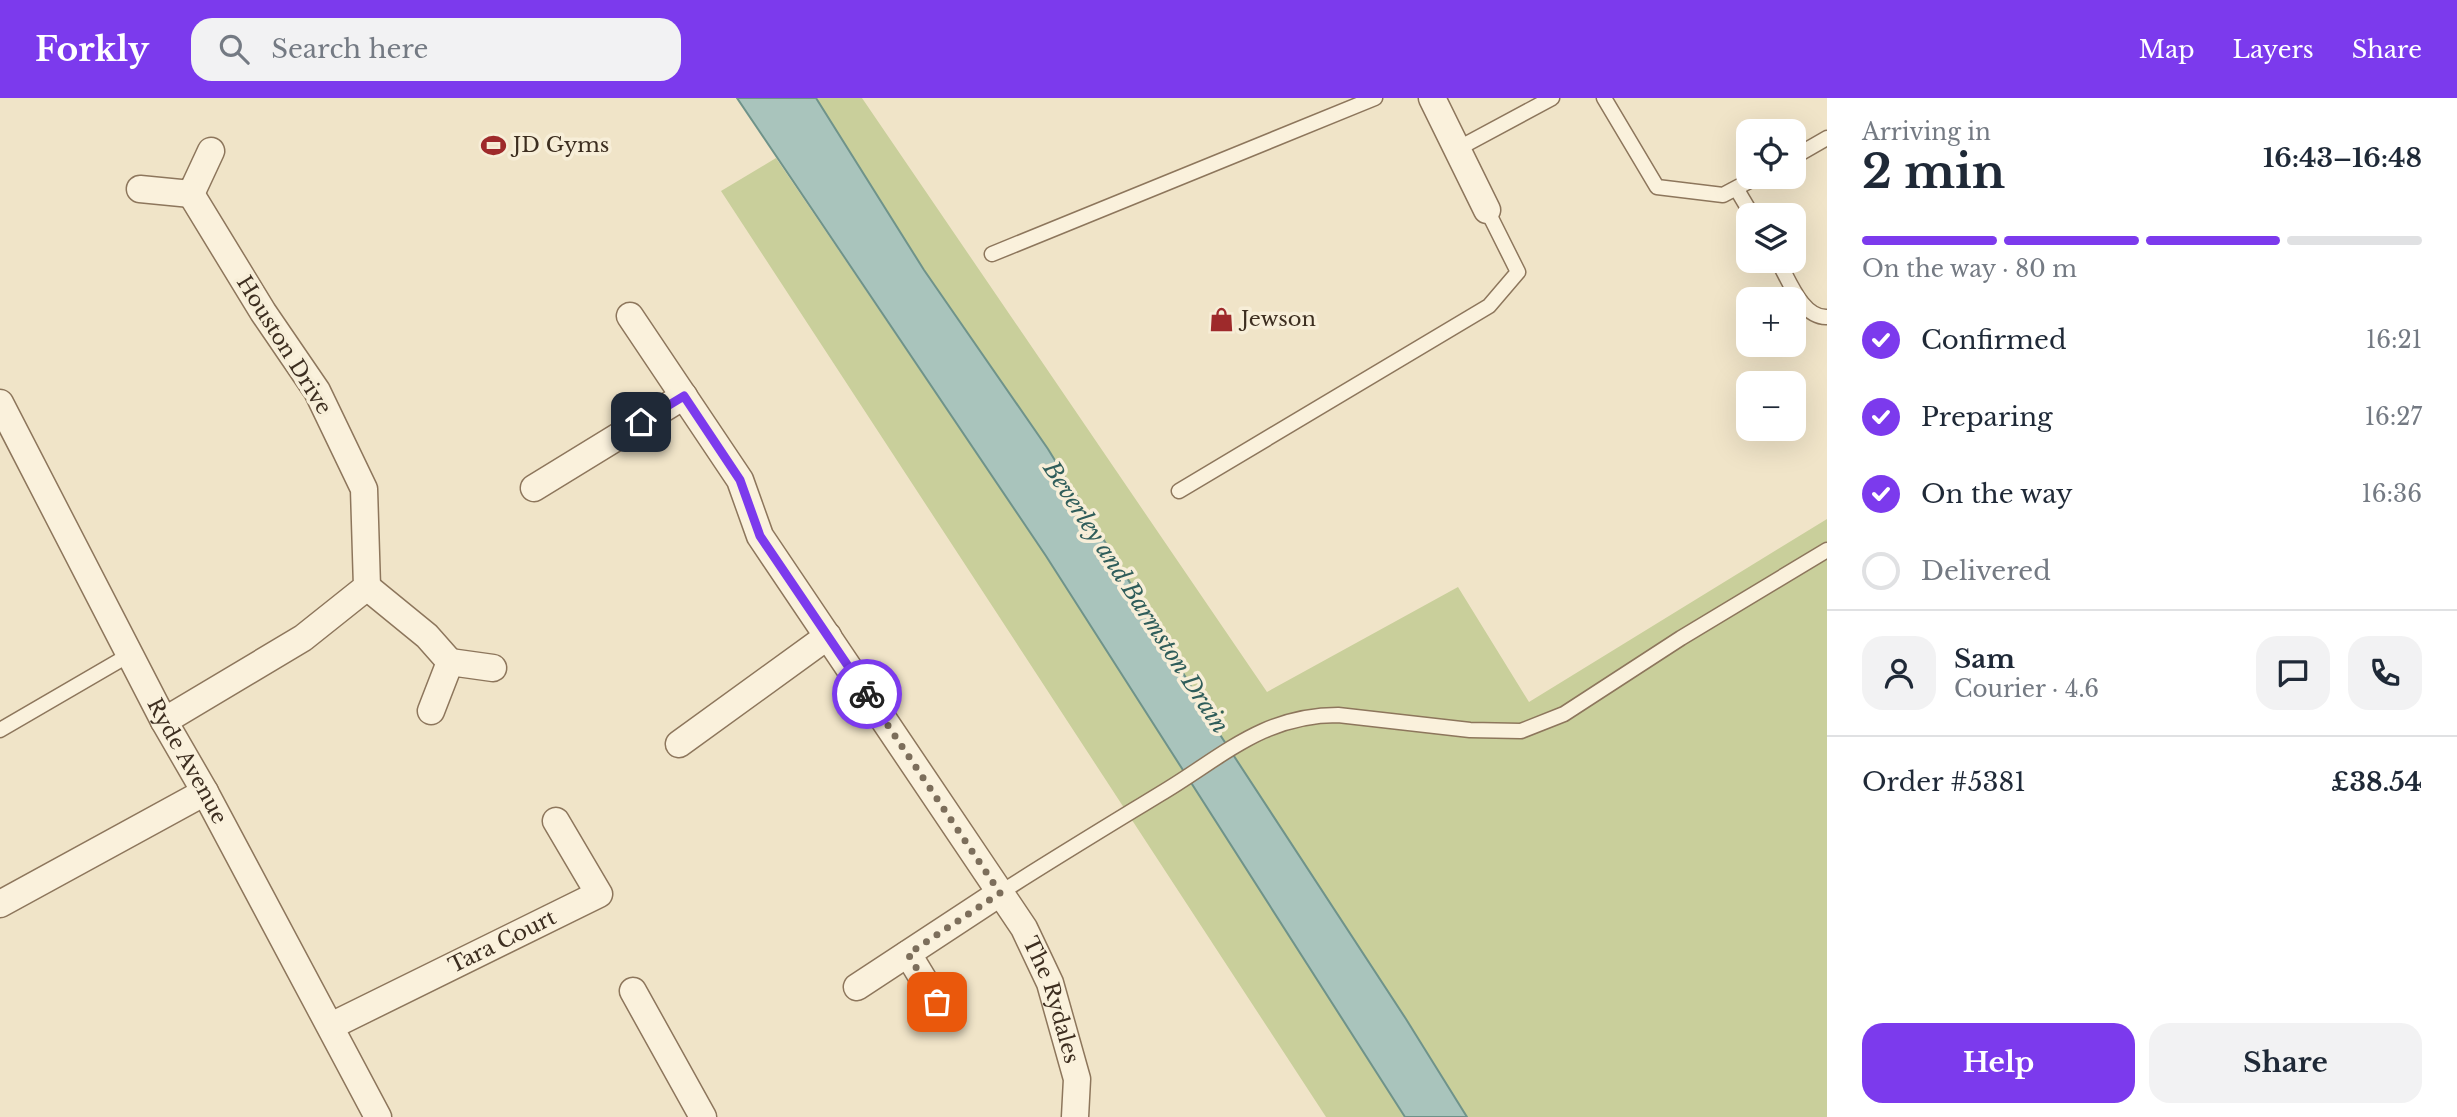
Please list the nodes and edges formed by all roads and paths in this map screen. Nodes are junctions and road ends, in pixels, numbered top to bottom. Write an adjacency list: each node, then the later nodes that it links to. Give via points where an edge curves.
1 (1375, 98): 13 (lane)
2 (1432, 98): 6 (street)
3 (1552, 98): 6 (lane)
4 (1604, 98): 9 (lane, via 1657,187 1723,195)
5 (1827, 138): 7 (lane)
6 (1459, 149): 12 (street)
7 (1806, 150)
8 (211, 151): 11 (street)
9 (1736, 188)
10 (140, 189): 11 (street)
11 (191, 194): 22 (street, Houston Drive, via 317,391 363,489)
12 (1487, 210): 20 (lane, via 1518,272 1489,306)
13 (992, 254)
14 (1785, 273): 16 (lane, via 1807,311)
15 (630, 316): 17 (street, The Rydales)
16 (1827, 317)
17 (684, 396): 19 (street); 23 (street, The Rydales, via 740,480 760,536)
18 (0, 403): 24 (street, Ryde Avenue)
19 (534, 488)
20 (1179, 491)
21 (1827, 550): 33 (lane, via 1564,714 1521,731 1338,715 1287,720 1247,737)
22 (367, 587): 25 (street, via 427,636); 28 (street, via 303,638)
23 (828, 636): 30 (street); 33 (street, The Rydales)
24 (129, 655): 28 (street, Ryde Avenue); 29 (lane)
25 (450, 662): 26 (street); 27 (street)
26 (493, 668)
27 (431, 711)
28 (164, 721): 31 (street, Ryde Avenue)
29 (0, 730)
30 (679, 744)
31 (205, 792): 34 (street); 39 (street, Ryde Avenue)
32 (556, 821): 39 (street, Tara Court, via 599,894)
33 (1000, 893): 35 (street); 42 (street, The Rydales, via 1051,983 1077,1079)
34 (0, 904)
35 (908, 954): 36 (street); 38 (street)
36 (857, 987)
37 (633, 991): 41 (street)
38 (937, 1002)
39 (331, 1026): 40 (street, Ryde Avenue)
40 (378, 1117)
41 (703, 1117)
42 (1075, 1117)

